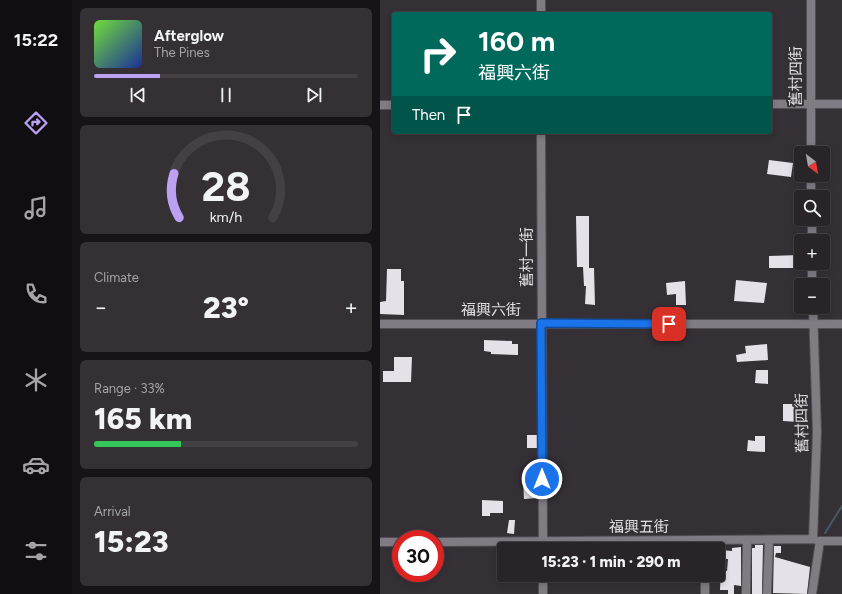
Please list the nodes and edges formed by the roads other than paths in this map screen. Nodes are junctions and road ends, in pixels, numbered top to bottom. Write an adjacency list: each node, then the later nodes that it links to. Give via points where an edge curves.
1 (541, 0): 3 (street)
2 (811, 0): 5 (street, 舊村四街)
3 (541, 12)
4 (772, 104): 5 (street)
5 (810, 104): 6 (street); 10 (street, 舊村四街)
6 (842, 104)
7 (380, 105): 8 (street)
8 (392, 105)
9 (541, 134): 12 (street, 舊村一街)
10 (811, 146)
11 (813, 314): 14 (street, 舊村四街)
12 (541, 323): 13 (street, 福興六街); 14 (street, 福興六街); 23 (street, 舊村一街)
13 (380, 324)
14 (813, 324): 15 (street, 福興六街); 17 (street, 舊村四街, via 817,432)
15 (842, 324)
16 (747, 540): 18 (street, 福興五街); 24 (street, 福興五街); 30 (street)
17 (816, 540): 18 (street, 福興五街); 19 (street, 福興五街); 32 (street, 舊村四街)
18 (769, 541): 31 (street)
19 (842, 541)
20 (380, 542): 21 (street)
21 (392, 542)
22 (444, 542): 25 (street, 福興五街)
23 (543, 542)
24 (725, 543)
25 (497, 544)
26 (543, 582): 28 (street)
27 (705, 582): 29 (street)
28 (543, 594)
29 (705, 594)
30 (746, 594)
31 (767, 594)
32 (812, 594)

